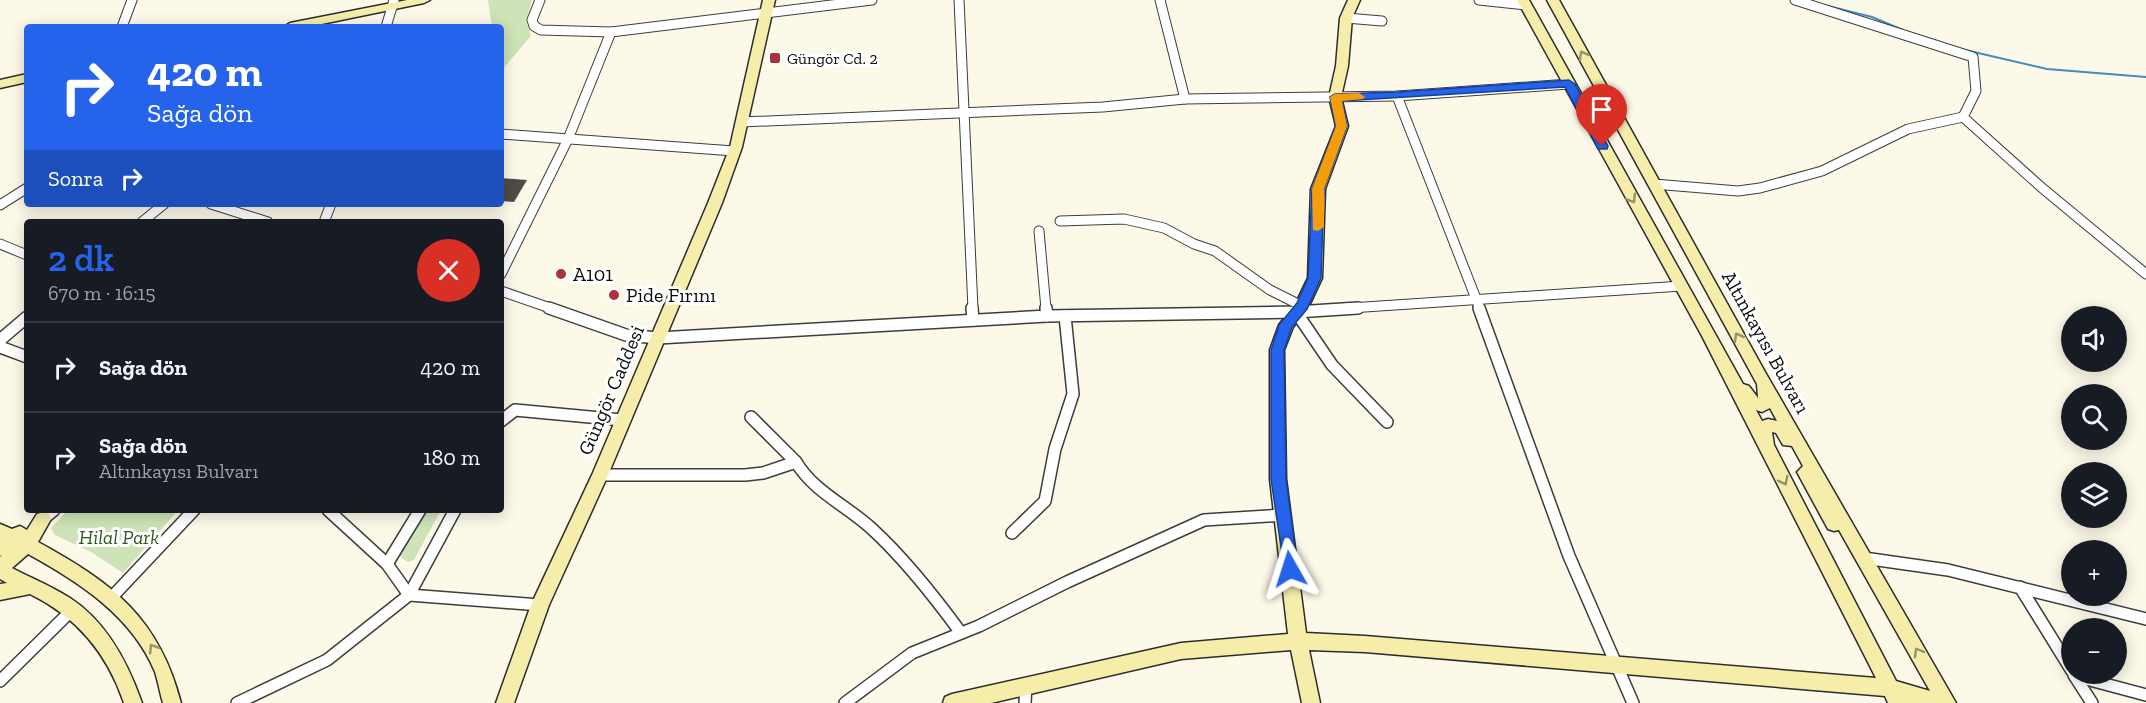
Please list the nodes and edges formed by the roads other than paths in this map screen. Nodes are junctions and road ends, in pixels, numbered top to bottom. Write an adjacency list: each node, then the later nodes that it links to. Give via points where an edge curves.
1 (132, 0): 16 (street)
2 (424, 0): 12 (main road)
3 (540, 0): 19 (street, via 532,20 540,30)
4 (872, 0): 13 (street)
5 (959, 0): 26 (street)
6 (1160, 0): 25 (street)
7 (1354, 0): 14 (main road)
8 (1479, 0): 11 (street)
9 (1552, 0): 32 (main road, Altınkayısı Bulvarı, one-way to 9)
10 (1795, 0): 27 (street, via 1973,57 1976,91)
11 (1525, 3): 22 (main road)
12 (393, 4): 17 (main road); 18 (street)
13 (768, 6): 19 (street); 28 (main road, Güngör Caddesi)
14 (1346, 18): 15 (street); 24 (main road)
15 (1382, 21)
16 (123, 24)
17 (303, 24)
18 (387, 24)
19 (611, 32): 30 (street)
20 (24, 79): 21 (main road)
21 (0, 84)
22 (1569, 84): 23 (street); 45 (main road, one-way to 45)
23 (1397, 96): 24 (street); 47 (street)
24 (1335, 97): 25 (street); 48 (main road, via 1342,126 1318,189 1315,278)
25 (1185, 99): 26 (street)
26 (963, 114): 28 (street); 53 (street)
27 (1963, 117): 32 (street, via 1908,129 1822,171 1760,188); 44 (street)
28 (741, 122): 31 (main road, Güngör Caddesi)
29 (504, 134): 30 (street)
30 (567, 139): 31 (street); 43 (street)
31 (734, 151): 54 (main road, Güngör Caddesi)
32 (1654, 184): 58 (main road, Altınkayısı Bulvarı, one-way to 32)
33 (24, 190): 34 (street)
34 (0, 205)
35 (160, 207): 37 (street)
36 (220, 207): 38 (street)
37 (146, 219)
38 (258, 219)
39 (1060, 221): 48 (street, via 1124,219 1164,228 1223,255)
40 (1039, 231): 50 (street)
41 (0, 244): 42 (street)
42 (24, 254)
43 (504, 268)
44 (2146, 274)
45 (1682, 286): 47 (street); 49 (main road)
46 (504, 292): 54 (street, via 626,335)
47 (1476, 298): 48 (street); 88 (street, via 1569,556)
48 (1299, 309): 51 (street); 62 (street, via 1332,365); 71 (main road, via 1286,325 1277,350 1278,479)
49 (1696, 310): 58 (main road, via 1711,329 1750,402 1762,406 1767,401); 63 (main road)
50 (1047, 316): 51 (street); 53 (street)
51 (1065, 316): 72 (street, via 1073,394 1055,450 1045,501)
52 (24, 320): 55 (street)
53 (973, 320): 54 (street)
54 (658, 338): 61 (main road, Güngör Caddesi)
55 (0, 340)
56 (0, 346): 57 (street)
57 (24, 356)
58 (1753, 364): 74 (main road, Altınkayısı Bulvarı)
59 (751, 417): 64 (street)
60 (504, 419): 61 (street, via 515,410)
61 (622, 420): 65 (main road, Güngör Caddesi)
62 (1387, 422)
63 (1769, 451): 74 (main road, via 1765,427 1776,426 1786,436 1817,498 1839,531); 93 (main road, one-way to 93)
64 (796, 462): 65 (street, via 754,474); 85 (street, via 802,475 870,528 943,606)
65 (600, 474): 82 (main road, Güngör Caddesi)
66 (191, 513): 81 (street)
67 (331, 513): 75 (street)
68 (418, 513): 75 (street)
69 (452, 513): 80 (street)
70 (49, 515): 73 (main road)
71 (1284, 515): 85 (street, via 1204,520); 86 (main road)
72 (1012, 532)
73 (10, 540): 76 (main road); 81 (main road)
74 (1864, 558): 78 (street, via 1948,570); 104 (main road, Altınkayısı Bulvarı, one-way to 74)
75 (387, 564): 80 (street)
76 (0, 569): 77 (main road)
77 (30, 586): 79 (main road); 83 (main road)
78 (2020, 587): 84 (street); 87 (street)
79 (0, 592)
80 (409, 595): 82 (street); 98 (street, via 327,660)
81 (112, 597): 97 (main road, one-way to 81, via 169,684 152,645)
82 (540, 605): 95 (main road, Güngör Caddesi)
83 (73, 609): 89 (street); 96 (main road, via 117,666)
84 (2146, 619)
85 (961, 633): 99 (street, via 912,654)
86 (1299, 641): 88 (main road); 92 (main road, via 1181,651); 101 (main road)
87 (2061, 654)
88 (1618, 664): 93 (main road); 102 (street)
89 (0, 681)
90 (2080, 684): 105 (street)
91 (2110, 684): 94 (street)
92 (1025, 694): 100 (main road)
93 (1894, 695): 103 (main road)
94 (2146, 695)
95 (503, 698)
96 (133, 703)
97 (172, 703)
98 (237, 703)
99 (845, 703)
100 (952, 703)
101 (1311, 703)
102 (1633, 703)
103 (1941, 703)
104 (1947, 703)
105 (2092, 703)

